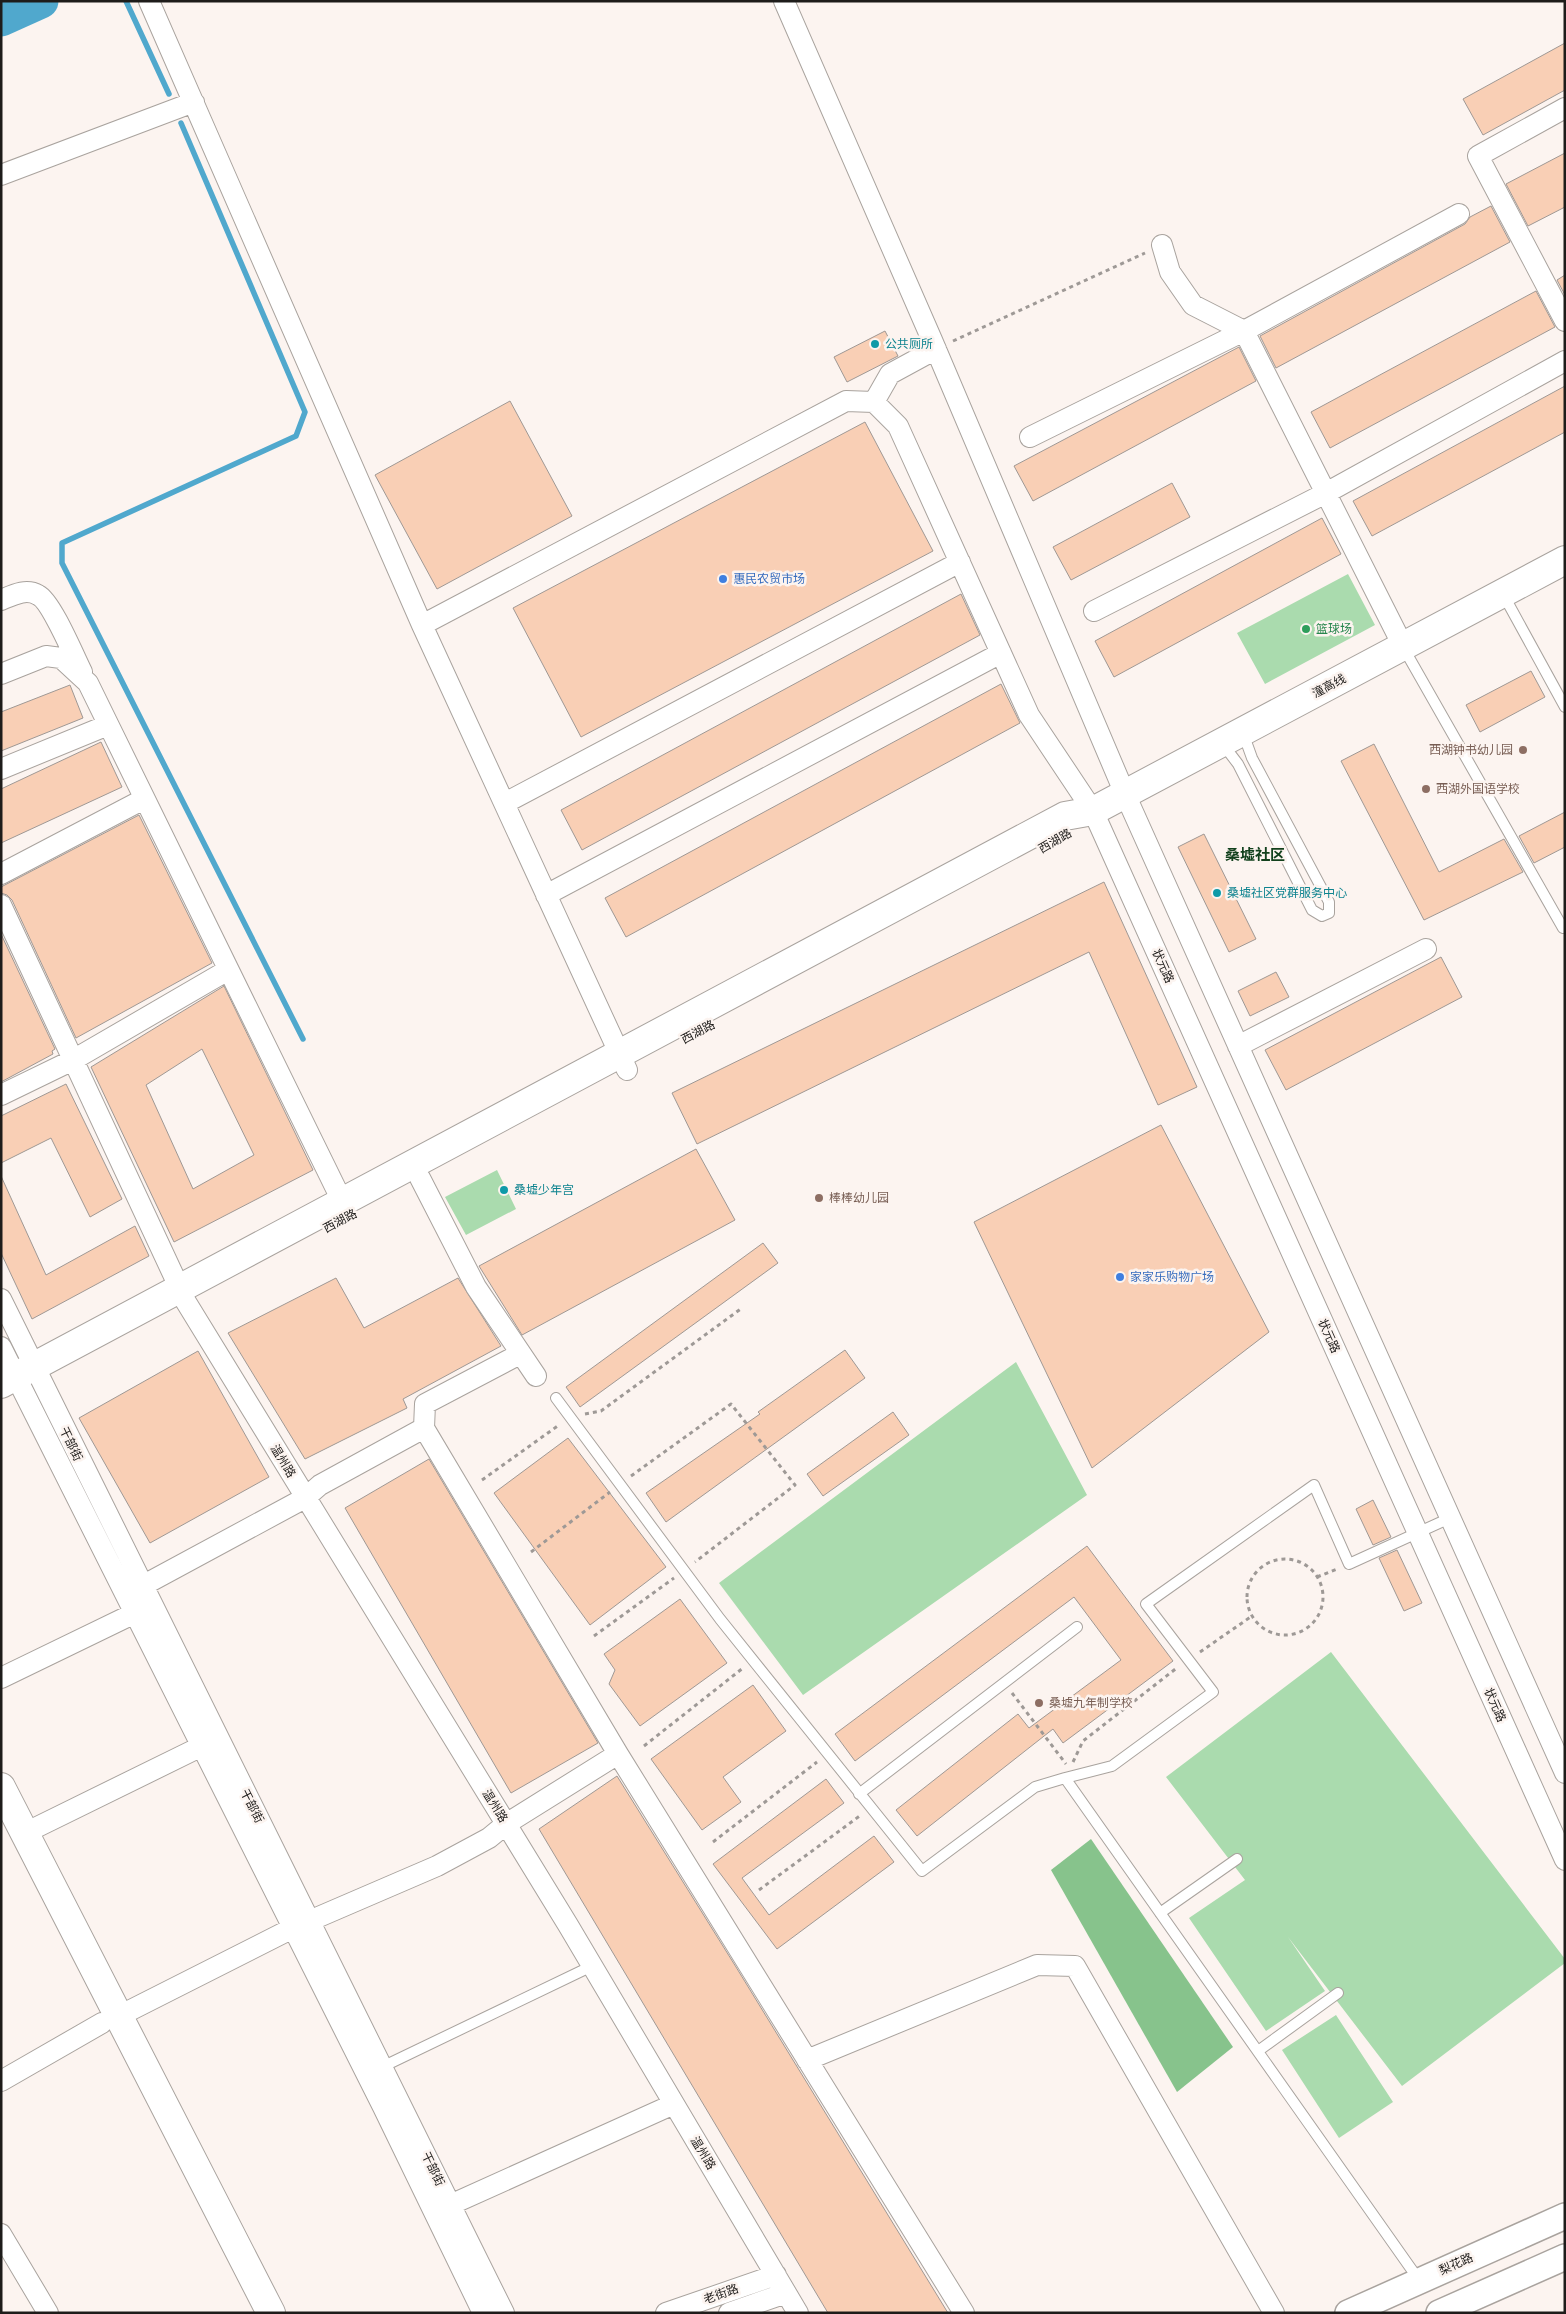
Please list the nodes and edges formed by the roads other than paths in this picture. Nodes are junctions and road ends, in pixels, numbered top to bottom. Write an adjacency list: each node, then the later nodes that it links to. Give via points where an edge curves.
1 (149, 1): 3 (street)
2 (784, 1): 10 (street)
3 (194, 102): 5 (street); 20 (street)
4 (1565, 108): 8 (street, via 1478,156)
5 (1, 175)
6 (1459, 214): 9 (street)
7 (1162, 245): 9 (street, via 1170,272 1193,305)
8 (1565, 322)
9 (1244, 331): 13 (street); 14 (street)
10 (936, 349): 12 (street, via 890,374); 29 (street)
11 (1565, 361): 14 (street)
12 (874, 402): 16 (street, 状元路, via 898,426); 20 (street, via 846,401)
13 (1030, 437)
14 (1326, 493): 19 (street); 21 (street)
15 (1565, 560): 17 (main road, 潼高线)
16 (960, 562): 22 (street, 状元路); 31 (street)
17 (1503, 593): 21 (main road, 潼高线); 25 (lane)
18 (1, 600): 24 (street, via 20,592 38,595 48,605)
19 (1094, 611)
20 (422, 625): 31 (street)
21 (1403, 646): 27 (main road, 潼高线); 36 (lane)
22 (1001, 653): 32 (street, 状元路, via 1029,714); 34 (street)
23 (1, 674): 24 (street, via 46,656 61,658)
24 (88, 683): 26 (street)
25 (1565, 707)
26 (108, 725): 28 (street); 30 (street)
27 (1232, 737): 27 (lane, via 1238,764 1312,910 1322,916 1329,913 1329,902 1252,758); 29 (main road, 潼高线)
28 (1, 769)
29 (1125, 794): 32 (main road, 潼高线); 39 (street)
30 (144, 799): 33 (street); 38 (street)
31 (505, 803): 34 (street)
32 (1093, 811): 41 (main road, 西湖路, via 1074,832); 55 (street, 状元路)
33 (1, 874)
34 (546, 896): 41 (street)
35 (1, 905): 40 (street, 温州路)
36 (1564, 928)
37 (1426, 949): 39 (street)
38 (228, 970): 40 (street); 44 (street)
39 (1238, 1046): 54 (street)
40 (73, 1060): 42 (street); 45 (street, 温州路)
41 (624, 1062): 43 (main road, 西湖路); 44 (main road, 西湖路)
42 (1, 1095)
43 (420, 1178): 45 (main road, 西湖路); 48 (street, via 476,1287)
44 (342, 1203): 45 (main road, 西湖路)
45 (183, 1296): 50 (main road, 西湖路); 53 (street, 温州路)
46 (1, 1299): 50 (street, 干部街)
47 (1, 1347): 50 (street, 干部街)
48 (520, 1354): 49 (street); 52 (street, via 425,1404)
49 (536, 1376)
50 (19, 1383): 56 (street, 干部街); 57 (street, 干部街)
51 (556, 1398): 65 (lane, via 684,1571)
52 (424, 1428): 53 (street, via 320,1485); 61 (street)
53 (305, 1498): 56 (street); 66 (street, 温州路)
54 (1450, 1518): 55 (lane); 62 (street)
55 (1417, 1533): 63 (lane, via 1349,1564 1314,1486 1146,1604 1213,1692 1112,1766); 69 (street, 状元路)
56 (142, 1586): 57 (street); 71 (street, 干部街)
57 (135, 1613): 59 (street); 60 (street, 干部街)
58 (1077, 1627): 65 (lane)
59 (1, 1678)
60 (202, 1746): 67 (street); 71 (street, 干部街)
61 (618, 1754): 66 (street); 76 (street)
62 (1565, 1773)
63 (1065, 1778): 65 (lane, via 1035,1787 922,1871); 70 (lane)
64 (1, 1787): 67 (main road)
65 (859, 1794)
66 (506, 1824): 71 (street, via 489,1838 438,1866); 72 (street, 温州路)
67 (13, 1830): 74 (main road)
68 (1237, 1859): 70 (lane)
69 (1565, 1860)
70 (1160, 1913): 75 (lane)
71 (302, 1925): 74 (street); 77 (street, 干部街); 90 (street, 干部街)
72 (592, 1966): 77 (lane); 79 (street, 温州路)
73 (1338, 1993): 75 (lane)
74 (110, 2020): 78 (street); 88 (main road); 89 (main road)
75 (1258, 2051): 85 (lane)
76 (807, 2060): 95 (street); 96 (street, via 1038,1965 1075,1966)
77 (382, 2067): 80 (street, 干部街)
78 (1, 2081)
79 (674, 2104): 80 (street); 84 (street, 温州路)
80 (450, 2205): 91 (street, 干部街)
81 (1565, 2216): 85 (street, 梨花路)
82 (1, 2234): 87 (street)
83 (1565, 2257): 98 (street)
84 (776, 2275): 86 (street, 温州路); 92 (street, 老街路)
85 (1420, 2281): 97 (street, 梨花路)
86 (786, 2292): 93 (street); 94 (street, 温州路)
87 (48, 2313)
88 (250, 2313)
89 (271, 2313)
90 (483, 2313)
91 (504, 2313)
92 (666, 2313)
93 (729, 2313)
94 (798, 2313)
95 (964, 2313)
96 (1274, 2313)
97 (1348, 2313)
98 (1439, 2313)

